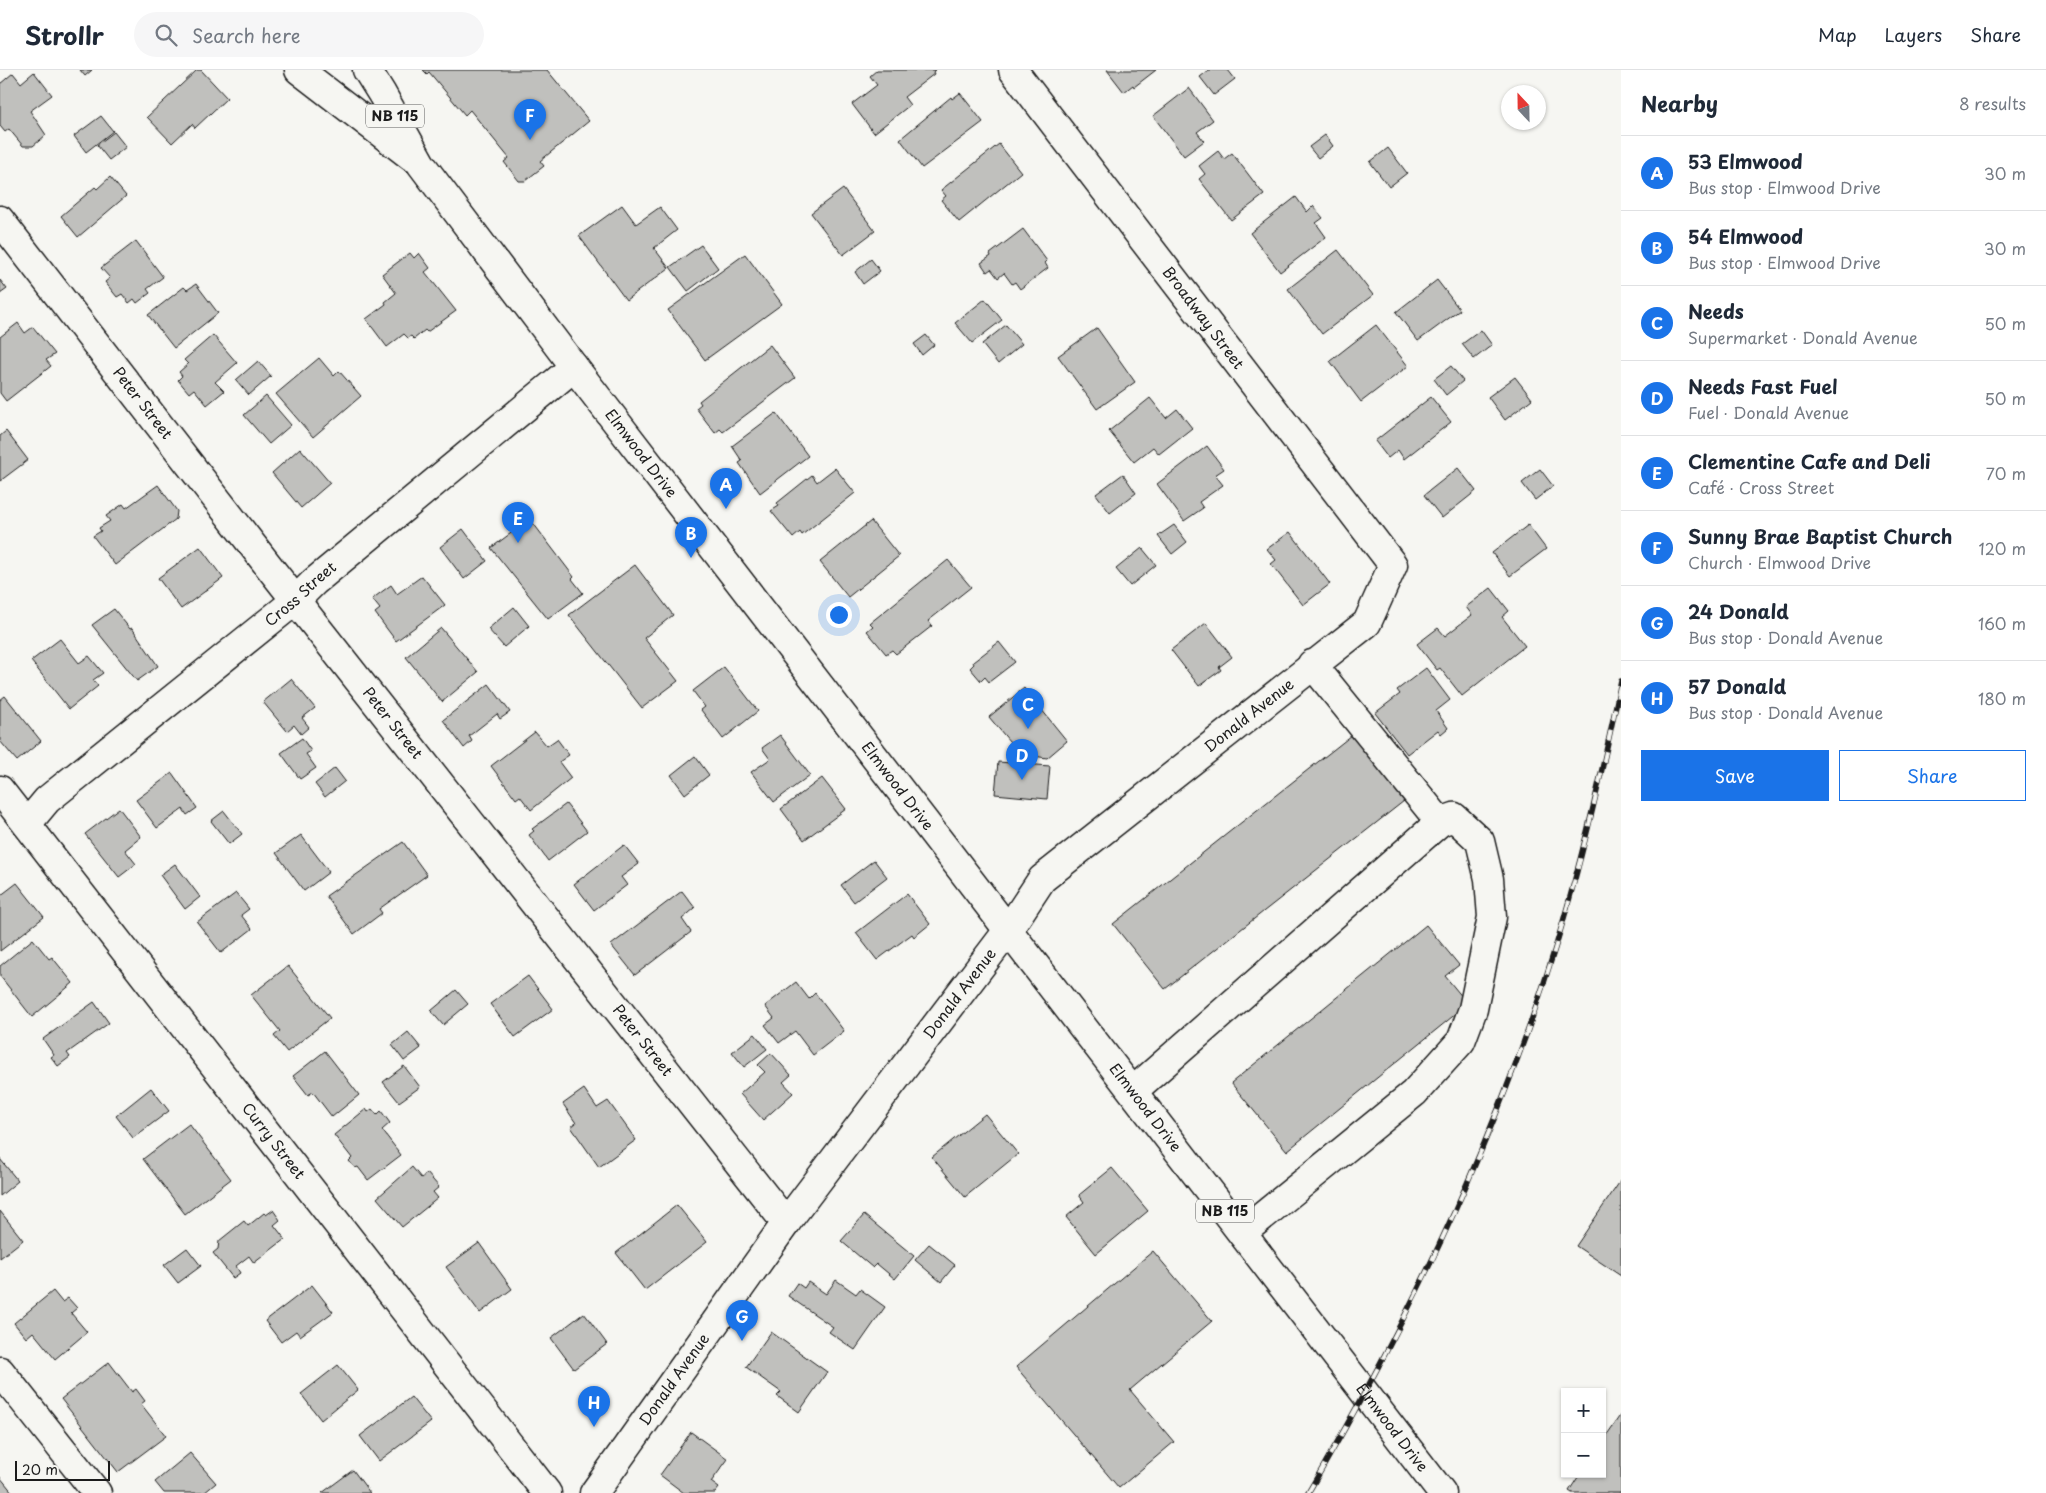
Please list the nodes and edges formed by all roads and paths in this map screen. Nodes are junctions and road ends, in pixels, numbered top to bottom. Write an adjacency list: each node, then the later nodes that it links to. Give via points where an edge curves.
1 (299, 70): 4 (street)
2 (367, 70): 4 (street, Elmwood Drive / NB 115)
3 (1014, 70): 7 (street, Broadway Street)
4 (421, 164): 6 (street, Elmwood Drive / NB 115)
5 (0, 220): 8 (street, Peter Street)
6 (574, 367): 8 (street, Cross Street); 13 (street, Elmwood Drive / NB 115)
7 (1393, 565): 9 (street, Donald Avenue, via 1367,623)
8 (296, 600): 12 (street, Cross Street, via 47,800); 15 (street, Peter Street)
9 (1312, 664): 11 (street); 13 (street, Donald Avenue, via 1042,879)
10 (0, 790): 12 (street, Curry Street)
11 (1440, 822): 14 (street); 16 (street, via 1454,817 1480,841 1489,879 1492,917 1473,1009 1461,1041 1414,1093)
12 (27, 824): 19 (street, Curry Street)
13 (1009, 929): 14 (street, Elmwood Drive / NB 115); 15 (street, Donald Avenue)
14 (1133, 1091): 16 (street, Elmwood Drive / NB 115)
15 (786, 1223): 20 (street, Donald Avenue)
16 (1242, 1232): 21 (street, Elmwood Drive / NB 115)
17 (0, 1370): 18 (street)
18 (96, 1493)
19 (547, 1493)
20 (594, 1493)
21 (1442, 1493)

